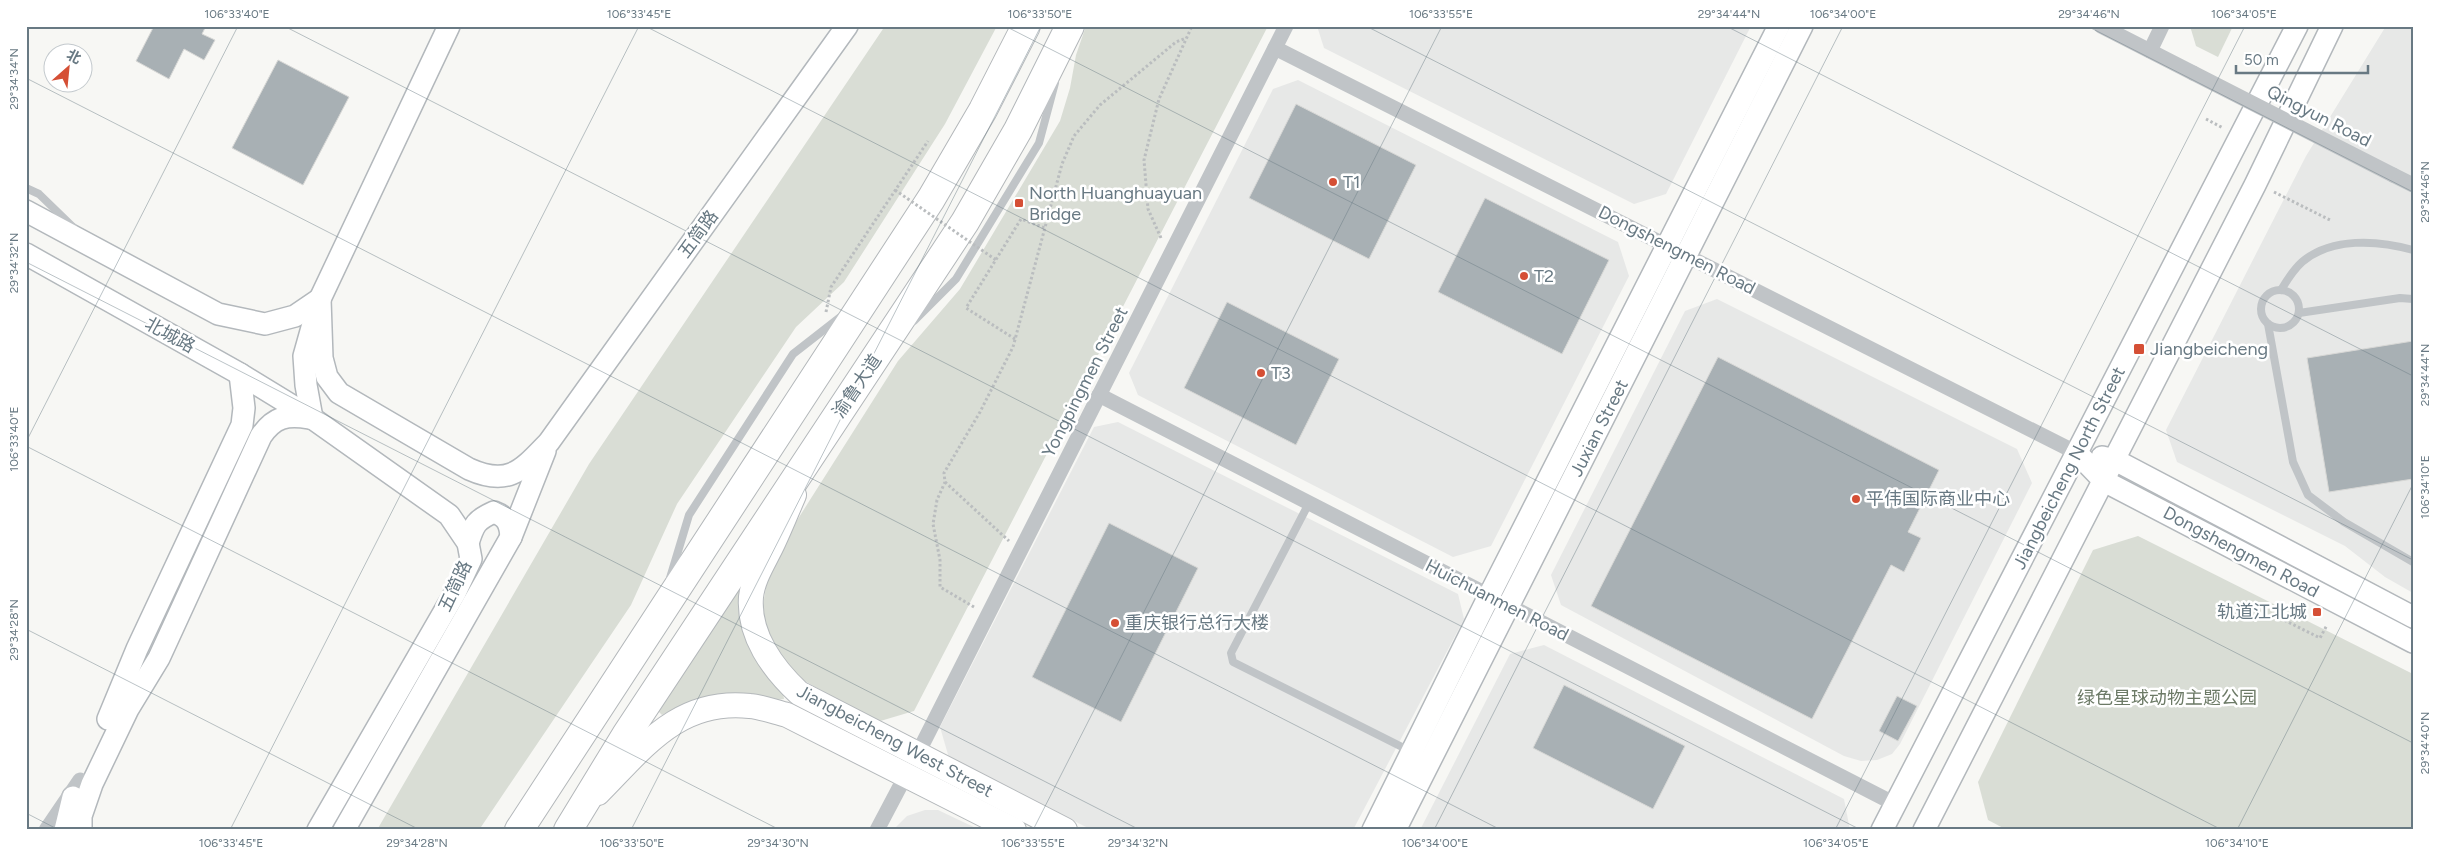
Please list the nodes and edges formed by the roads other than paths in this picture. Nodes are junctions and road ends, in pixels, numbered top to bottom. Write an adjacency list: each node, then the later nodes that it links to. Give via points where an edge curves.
1 (449, 26): 25 (main road, 五简路)
2 (847, 26): 32 (main road, 五简路)
3 (1026, 26): 24 (highway, via 983,110)
4 (1070, 26): 34 (highway, 渝鲁大道, via 1018,130 965,222)
5 (1286, 26): 13 (street, Yongpingmen Street)
6 (1779, 26): 20 (main road, Juxian Street)
7 (1802, 26): 20 (main road, Juxian Street)
8 (2101, 26): 14 (street, Qingyun Road)
9 (2162, 26): 14 (street)
10 (2297, 26): 33 (main road, Jiangbeicheng North Street)
11 (2332, 26): 17 (main road, Jiangbeicheng North Street)
12 (2348, 26): 17 (main road)
13 (1275, 48): 20 (street, Dongshengmen Road); 30 (street, Yongpingmen Street)
14 (2150, 51): 15 (street, Qingyun Road, bridge)
15 (2413, 184)
16 (26, 188): 19 (lane, via 39,194)
17 (2265, 188): 35 (main road, Jiangbeicheng North Street)
18 (26, 211): 19 (main road)
19 (96, 249): 25 (main road, via 218,314 242,321 265,324 295,316)
20 (1678, 250): 33 (street, Dongshengmen Road); 41 (main road, Juxian Street); 42 (main road, Juxian Street)
21 (2413, 250): 23 (lane, via 2374,243 2346,243 2322,249 2303,262)
22 (26, 254): 29 (main road, 北城路)
23 (2281, 290): 27 (lane, via 2297,300); 28 (lane, via 2270,293 2262,302 2262,314)
24 (869, 296): 44 (highway); 44 (lane, via 793,354 689,515)
25 (320, 299): 31 (main road, 五简路, via 304,356); 32 (main road, 五简路, via 322,358 327,377 339,393 468,469 484,475 510,476 524,468)
26 (2413, 299): 27 (lane, via 2400,298)
27 (2299, 313): 28 (lane, via 2287,327 2280,329)
28 (2268, 324): 40 (lane, via 2294,462 2308,495 2344,522)
29 (240, 374): 31 (main road, 北城路); 49 (main road, via 244,408 242,425 137,649)
30 (1099, 396): 37 (street, Huichuanmen Road); 48 (street, Yongpingmen Street)
31 (312, 418): 39 (main road, 五简路, via 449,515); 55 (main road, via 279,417 261,436 159,658 128,709 92,784 81,816)
32 (549, 442): 38 (main road, 五简路)
33 (2077, 453): 35 (main road, Dongshengmen Road); 36 (main road, Dongshengmen Road); 50 (main road, Jiangbeicheng North Street)
34 (810, 456): 46 (highway, 渝鲁大道); 48 (main road, Jiangbeicheng West Street, via 751,597 754,624 765,653 780,676 799,693)
35 (2115, 460): 36 (main road, Jiangbeicheng North Street); 43 (main road, Dongshengmen Road)
36 (2104, 481): 45 (main road, Dongshengmen Road); 52 (main road, Jiangbeicheng North Street)
37 (1309, 503): 41 (street, Huichuanmen Road); 47 (lane, via 1231,653 1233,662)
38 (511, 536): 39 (main road, via 510,523 494,512 480,518); 57 (main road, 五简路)
39 (468, 543): 56 (main road, 五简路, via 471,559 455,593)
40 (2413, 562)
41 (1489, 596): 42 (street, Huichuanmen Road); 47 (main road, Juxian Street)
42 (1509, 605): 50 (street, Huichuanmen Road); 63 (main road, Juxian Street)
43 (2413, 617)
44 (658, 619): 58 (highway)
45 (2413, 642)
46 (635, 741): 48 (main road, Jiangbeicheng West Street, via 695,711 720,706 750,706 787,714); 51 (highway, 渝鲁大道)
47 (1412, 752): 62 (main road, Juxian Street)
48 (912, 765): 59 (street, Yongpingmen Street); 60 (main road, Jiangbeicheng West Street); 61 (main road, Jiangbeicheng West Street)
49 (80, 780): 53 (street); 54 (main road)
50 (1895, 804): 64 (main road, Jiangbeicheng North Street)
51 (574, 820)
52 (1932, 827)
53 (46, 830)
54 (65, 830)
55 (82, 830)
56 (318, 830)
57 (344, 830)
58 (519, 830)
59 (877, 830)
60 (1014, 830)
61 (1065, 830)
62 (1373, 830)
63 (1395, 830)
64 (1882, 830)

